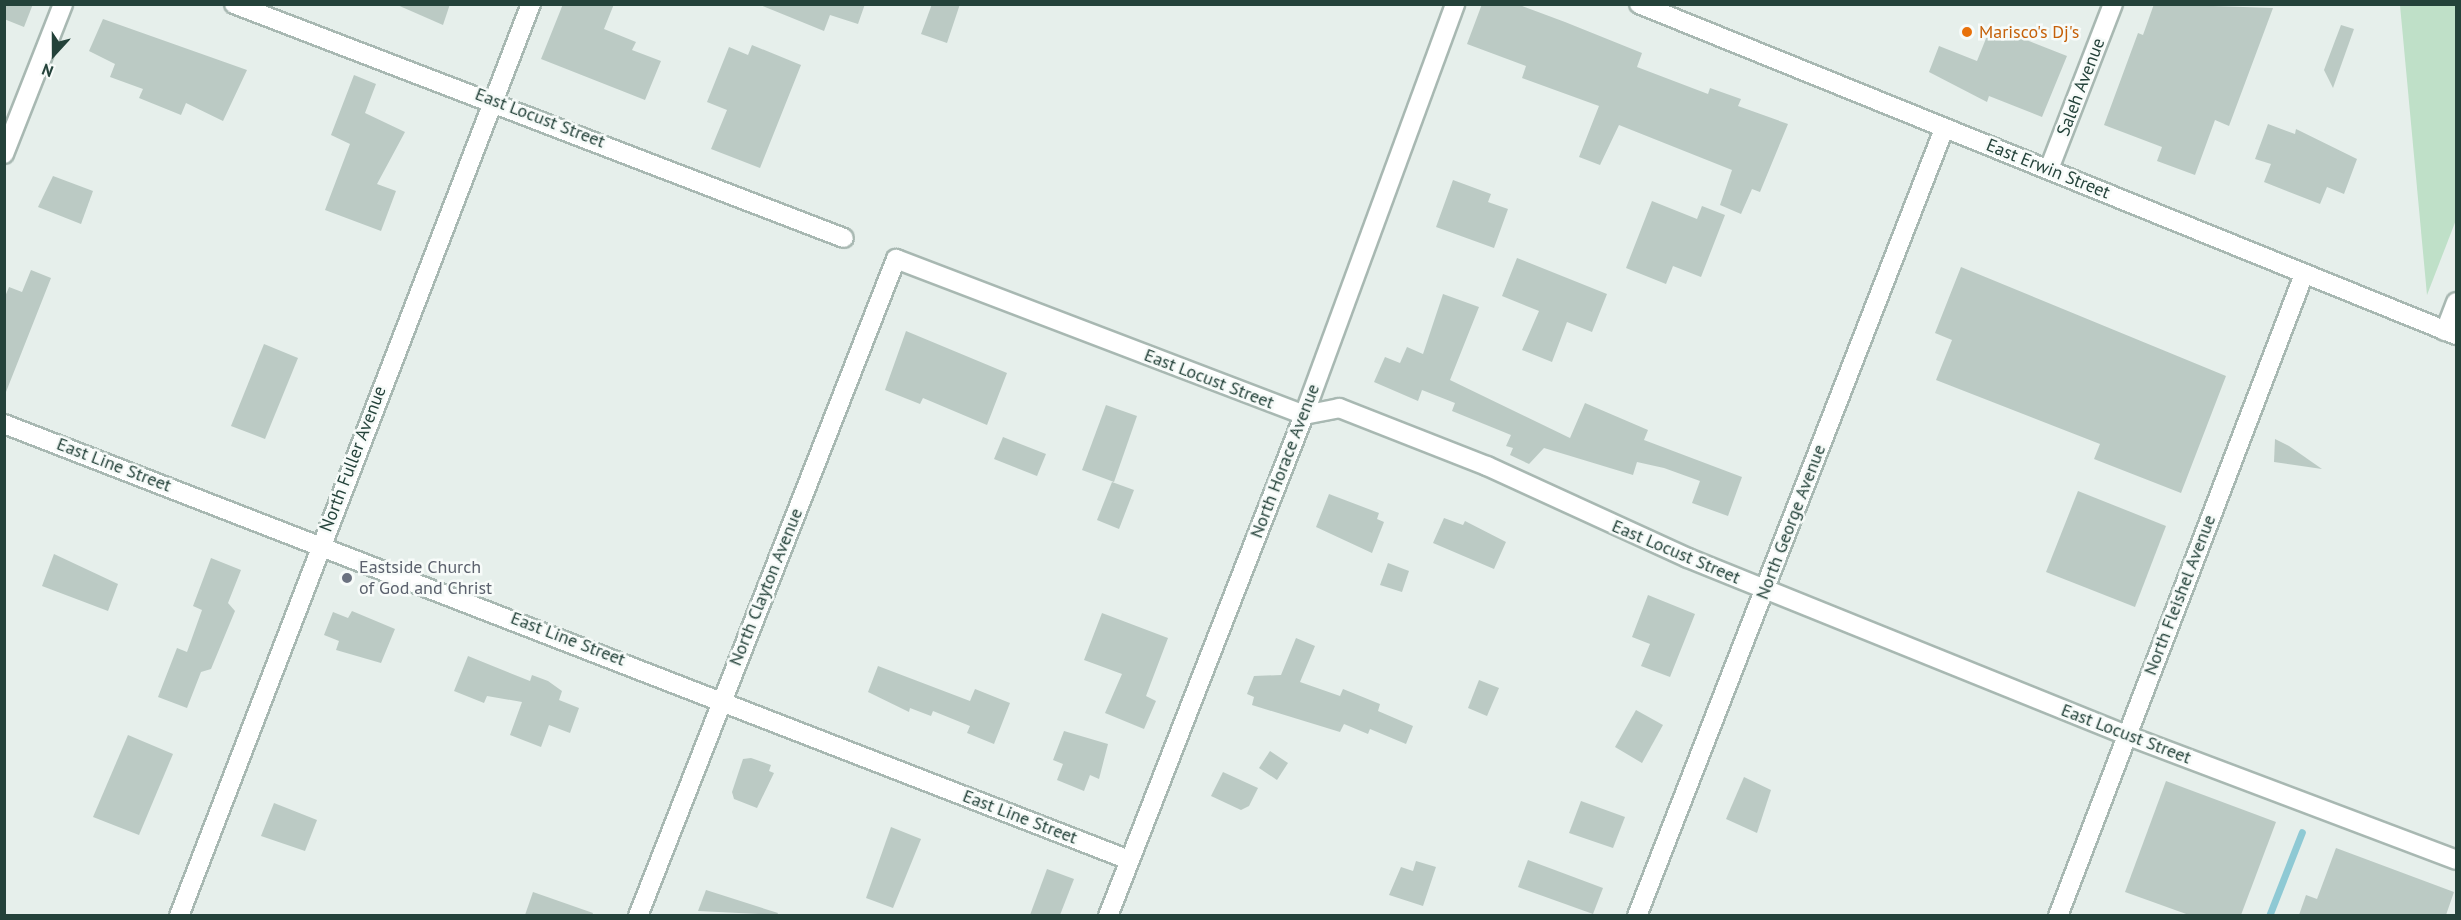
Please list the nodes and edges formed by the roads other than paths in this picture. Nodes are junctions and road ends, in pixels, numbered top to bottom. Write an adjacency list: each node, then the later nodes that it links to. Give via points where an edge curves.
1 (63, 4): 9 (street)
2 (234, 4): 7 (street, East Locust Street)
3 (531, 4): 7 (street, North Fuller Avenue)
4 (1455, 4): 16 (street, North Horace Avenue)
5 (1639, 4): 8 (street, East Erwin Street)
6 (2113, 4): 10 (street, Saleh Avenue)
7 (494, 100): 11 (street, East Locust Street); 18 (street, North Fuller Avenue)
8 (1944, 129): 10 (street, East Erwin Street); 19 (street, North George Avenue)
9 (4, 154)
10 (2049, 169): 13 (street, East Erwin Street)
11 (844, 238)
12 (896, 259): 16 (street, East Locust Street); 20 (street, North Clayton Avenue)
13 (2304, 274): 15 (street, East Erwin Street); 21 (street, North Fleishel Avenue)
14 (2457, 302): 15 (street)
15 (2451, 333)
16 (1304, 415): 19 (street, East Locust Street, via 1339,408 1487,466); 22 (street, North Horace Avenue)
17 (4, 424): 18 (street, East Line Street)
18 (320, 543): 20 (street, East Line Street); 24 (street, North Fuller Avenue)
19 (1765, 589): 21 (street, East Locust Street); 27 (street, North George Avenue)
20 (721, 699): 22 (street, East Line Street); 25 (street, North Clayton Avenue)
21 (2126, 735): 23 (street, East Locust Street); 28 (street, North Fleishel Avenue)
22 (1130, 860): 26 (street, North Horace Avenue)
23 (2457, 860)
24 (179, 915)
25 (638, 915)
26 (1108, 915)
27 (1636, 915)
28 (2058, 915)

